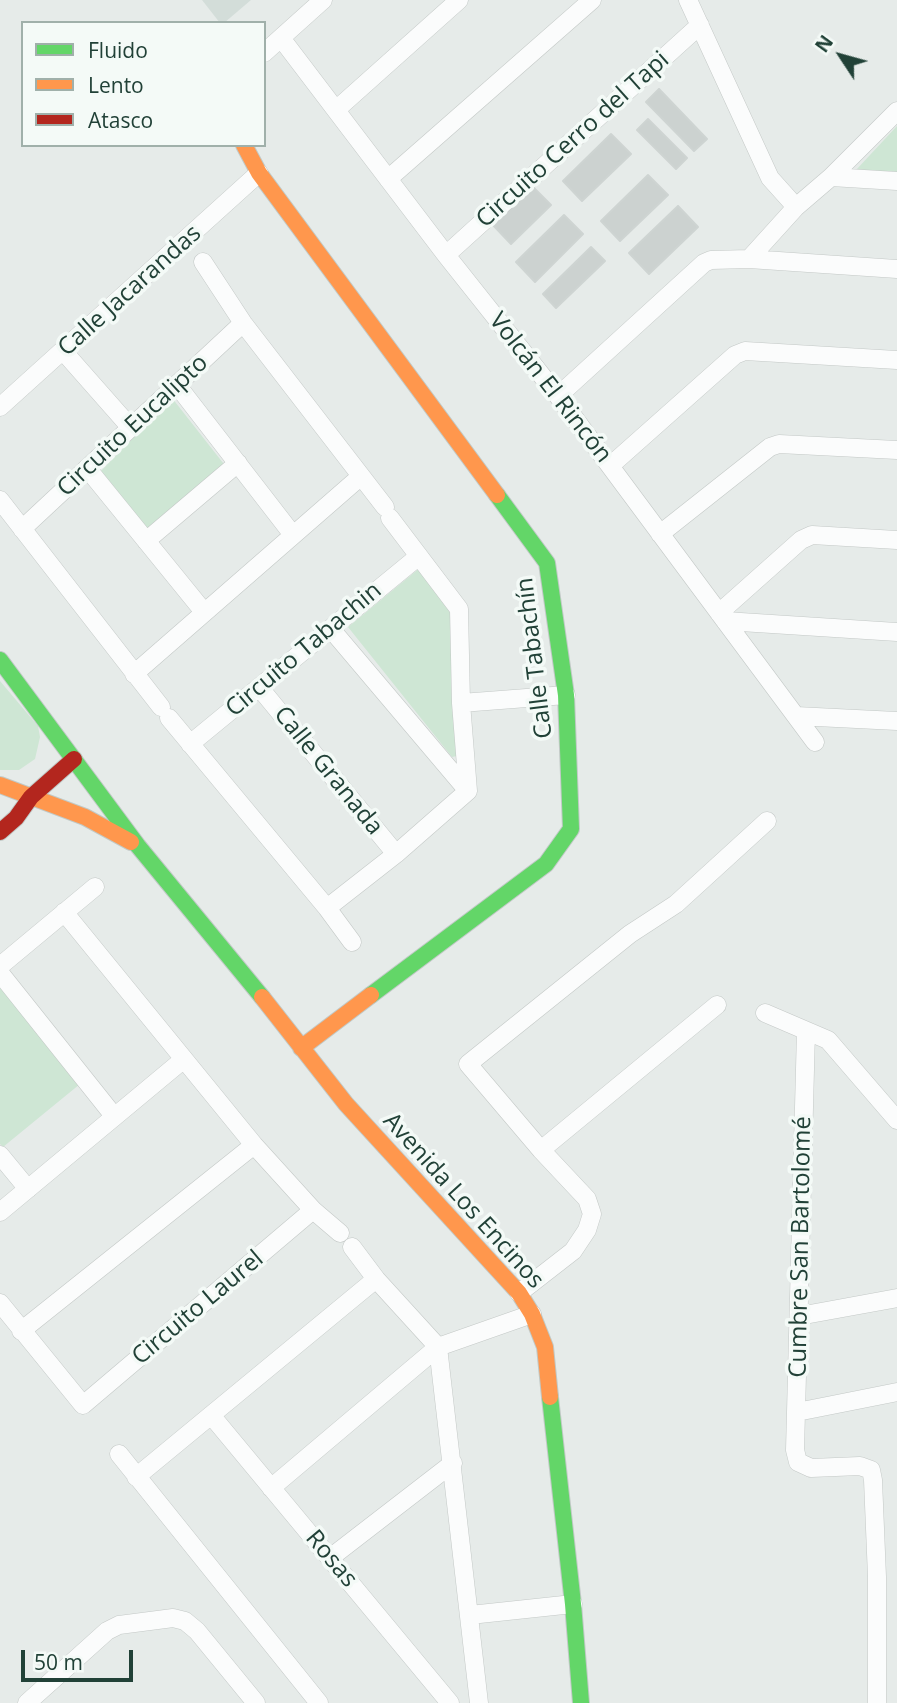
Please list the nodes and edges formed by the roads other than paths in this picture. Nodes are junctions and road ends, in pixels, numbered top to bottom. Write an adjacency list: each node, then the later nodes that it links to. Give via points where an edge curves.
1 (323, 0): 6 (street)
2 (459, 0): 8 (street)
3 (593, 0): 13 (street)
4 (688, 0): 5 (street)
5 (700, 25): 15 (street, via 770,178); 16 (street, Circuito Cerro del Tapi)
6 (281, 38): 7 (street); 8 (street, Volcán El Rincón)
7 (266, 50)
8 (337, 109): 13 (street, Volcán El Rincón)
9 (897, 111): 12 (street)
10 (245, 147): 11 (street, Calle Tabachín)
11 (259, 173): 21 (street, Calle Jacarandas); 46 (street, Calle Tabachín, via 547,563)
12 (831, 177): 14 (street); 15 (street)
13 (388, 179): 16 (street, Volcán El Rincón)
14 (897, 181)
15 (796, 207): 17 (street)
16 (446, 255): 24 (street, Volcán El Rincón)
17 (749, 259): 19 (street); 24 (street, via 704,263)
18 (203, 262): 20 (street)
19 (897, 269)
20 (243, 323): 23 (street, Circuito Eucalipto); 31 (street)
21 (64, 352): 25 (street, Calle Jacarandas); 26 (street)
22 (897, 360): 29 (street, via 745,351)
23 (177, 385): 26 (street, Circuito Eucalipto); 28 (street)
24 (558, 396): 29 (street, Volcán El Rincón)
25 (0, 407)
26 (131, 428): 30 (street, Circuito Eucalipto)
27 (897, 450): 34 (street, via 779,443)
28 (239, 463): 35 (street); 37 (street)
29 (610, 466): 34 (street, Volcán El Rincón)
30 (87, 468): 33 (street, Circuito Eucalipto); 37 (street)
31 (360, 477): 35 (street); 38 (street)
32 (0, 500): 33 (street)
33 (22, 529): 44 (street)
34 (660, 534): 40 (street, Volcán El Rincón)
35 (293, 535): 39 (street)
36 (897, 540): 40 (street, via 812,535 801,540)
37 (146, 541): 39 (street)
38 (419, 556): 41 (street, Circuito Tabachin); 47 (street, via 459,609)
39 (204, 611): 44 (street)
40 (722, 617): 42 (street); 48 (street, Volcán El Rincón)
41 (331, 629): 45 (street, Circuito Tabachin); 54 (street)
42 (897, 632)
43 (0, 660): 52 (street, Avenida Los Encinos)
44 (134, 674): 51 (street)
45 (260, 687): 51 (street, Circuito Tabachin); 59 (street, Calle Granada)
46 (566, 695): 47 (street); 69 (street, Calle Tabachín, via 571,829 546,864)
47 (461, 703): 54 (street)
48 (796, 716): 49 (street); 50 (street, Volcán El Rincón)
49 (897, 721)
50 (815, 741)
51 (190, 744): 61 (street)
52 (74, 759): 55 (street); 58 (street, Avenida Los Encinos)
53 (0, 785): 55 (street, Avenida Los Encinos)
54 (468, 791): 59 (street)
55 (31, 797): 57 (street); 58 (street, Avenida Los Encinos, via 85,817)
56 (767, 821): 74 (street, via 676,904 630,934 468,1064)
57 (0, 832)
58 (138, 846): 69 (street, Avenida Los Encinos)
59 (396, 854): 61 (street)
60 (95, 887): 62 (street)
61 (327, 908): 63 (street)
62 (64, 912): 64 (street); 70 (street)
63 (352, 943)
64 (0, 966)
65 (0, 973): 71 (street)
66 (717, 1005): 74 (street)
67 (765, 1013): 68 (street)
68 (806, 1031): 72 (street, via 828,1040); 86 (street, Cumbre San Bartolomé)
69 (301, 1048): 82 (street, Avenida Los Encinos, via 346,1104)
70 (184, 1059): 71 (street); 73 (street)
71 (114, 1116): 76 (street)
72 (897, 1120)
73 (254, 1145): 77 (street); 87 (street)
74 (541, 1150): 82 (street, via 587,1199 592,1214 572,1251)
75 (0, 1155): 76 (street)
76 (27, 1189): 78 (street)
77 (313, 1210): 79 (street); 87 (street, Circuito Laurel, via 83,1405)
78 (0, 1212)
79 (340, 1233)
80 (352, 1247): 81 (street)
81 (376, 1279): 88 (street); 91 (street)
82 (519, 1293): 85 (street, Avenida Los Encinos)
83 (897, 1298): 86 (street)
84 (0, 1303): 87 (street)
85 (532, 1314): 88 (street); 97 (street, Avenida Los Encinos, via 545,1347)
86 (800, 1316): 90 (street, Cumbre San Bartolomé)
87 (21, 1331)
88 (438, 1347): 93 (street); 95 (street)
89 (897, 1392): 90 (street)
90 (797, 1412): 105 (street, Cumbre San Bartolomé, via 797,1462 811,1468 860,1466 871,1471)
91 (211, 1415): 94 (street); 95 (street, Rosas)
92 (119, 1454): 94 (street)
93 (453, 1463): 96 (street); 98 (street)
94 (136, 1477): 101 (street)
95 (271, 1488): 96 (street, Rosas)
96 (330, 1558): 102 (street, Rosas)
97 (573, 1604): 98 (street); 104 (street, Avenida Los Encinos)
98 (470, 1615): 103 (street)
99 (27, 1703): 100 (street, via 107,1631 173,1618 197,1631)
100 (256, 1703)
101 (319, 1703)
102 (450, 1703)
103 (479, 1703)
104 (581, 1703)
105 (877, 1703)

